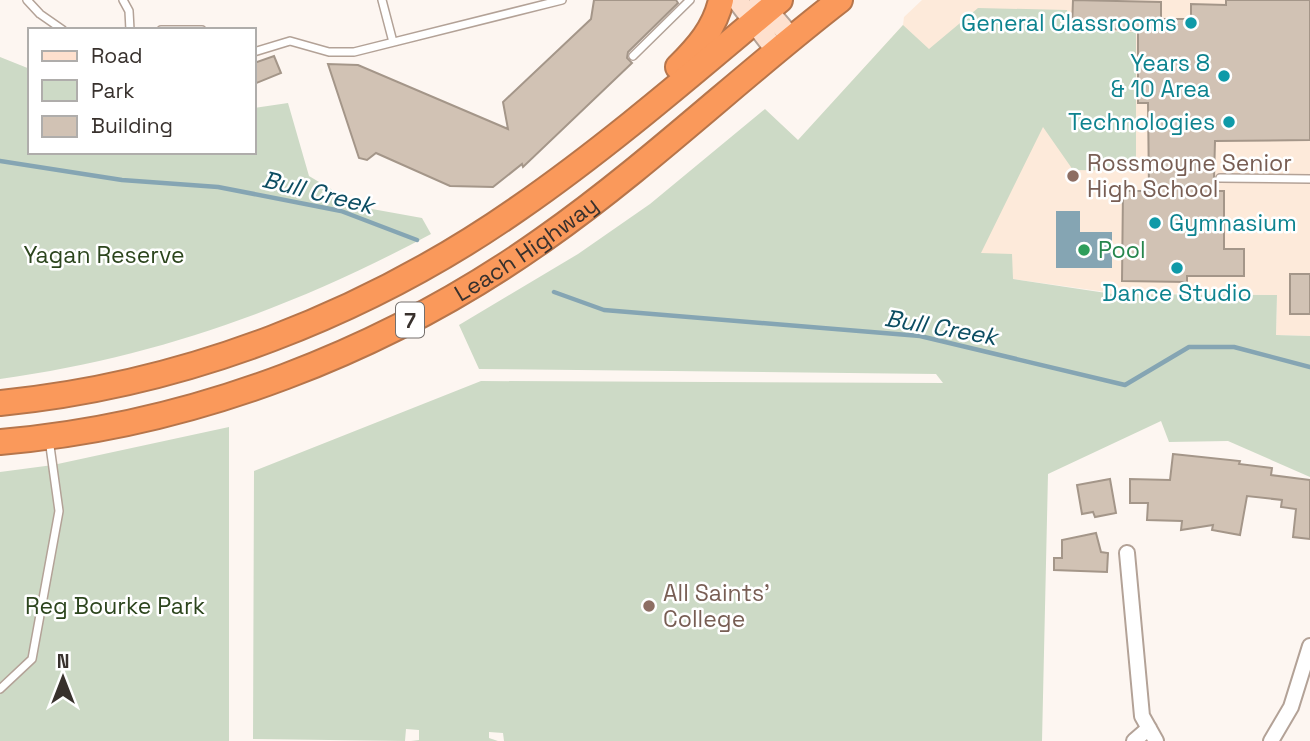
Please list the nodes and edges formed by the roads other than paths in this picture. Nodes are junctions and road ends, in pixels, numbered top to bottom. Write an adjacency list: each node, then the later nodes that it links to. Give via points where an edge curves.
1 (27, 0): 10 (lane)
2 (123, 0): 11 (lane)
3 (382, 0): 12 (lane)
4 (562, 0): 12 (lane)
5 (690, 0): 15 (lane)
6 (721, 0): 16 (highway, via 708,34)
7 (737, 0): 9 (street)
8 (840, 0): 13 (highway, Leach Highway / 7)
9 (765, 8): 13 (street); 16 (highway, Leach Highway / 7)
10 (60, 28)
11 (130, 28)
12 (393, 42): 14 (lane, via 341,53 290,41)
13 (784, 46): 20 (highway, Leach Highway / 7, via 545,239 405,323 269,382 192,406)
14 (256, 51)
15 (633, 56)
16 (602, 145): 19 (highway, Leach Highway / 7, via 467,241 389,286 317,319 186,368 72,394)
17 (1220, 178): 18 (lane)
18 (1310, 179)
19 (0, 403)
20 (49, 438): 21 (highway, Leach Highway / 7); 24 (lane, via 59,511 32,659)
21 (0, 442)
22 (1126, 553): 25 (street, via 1142,716)
23 (1310, 646): 27 (street, via 1291,707)
24 (0, 689)
25 (1153, 734): 26 (street)
26 (1135, 741)
27 (1271, 741)

